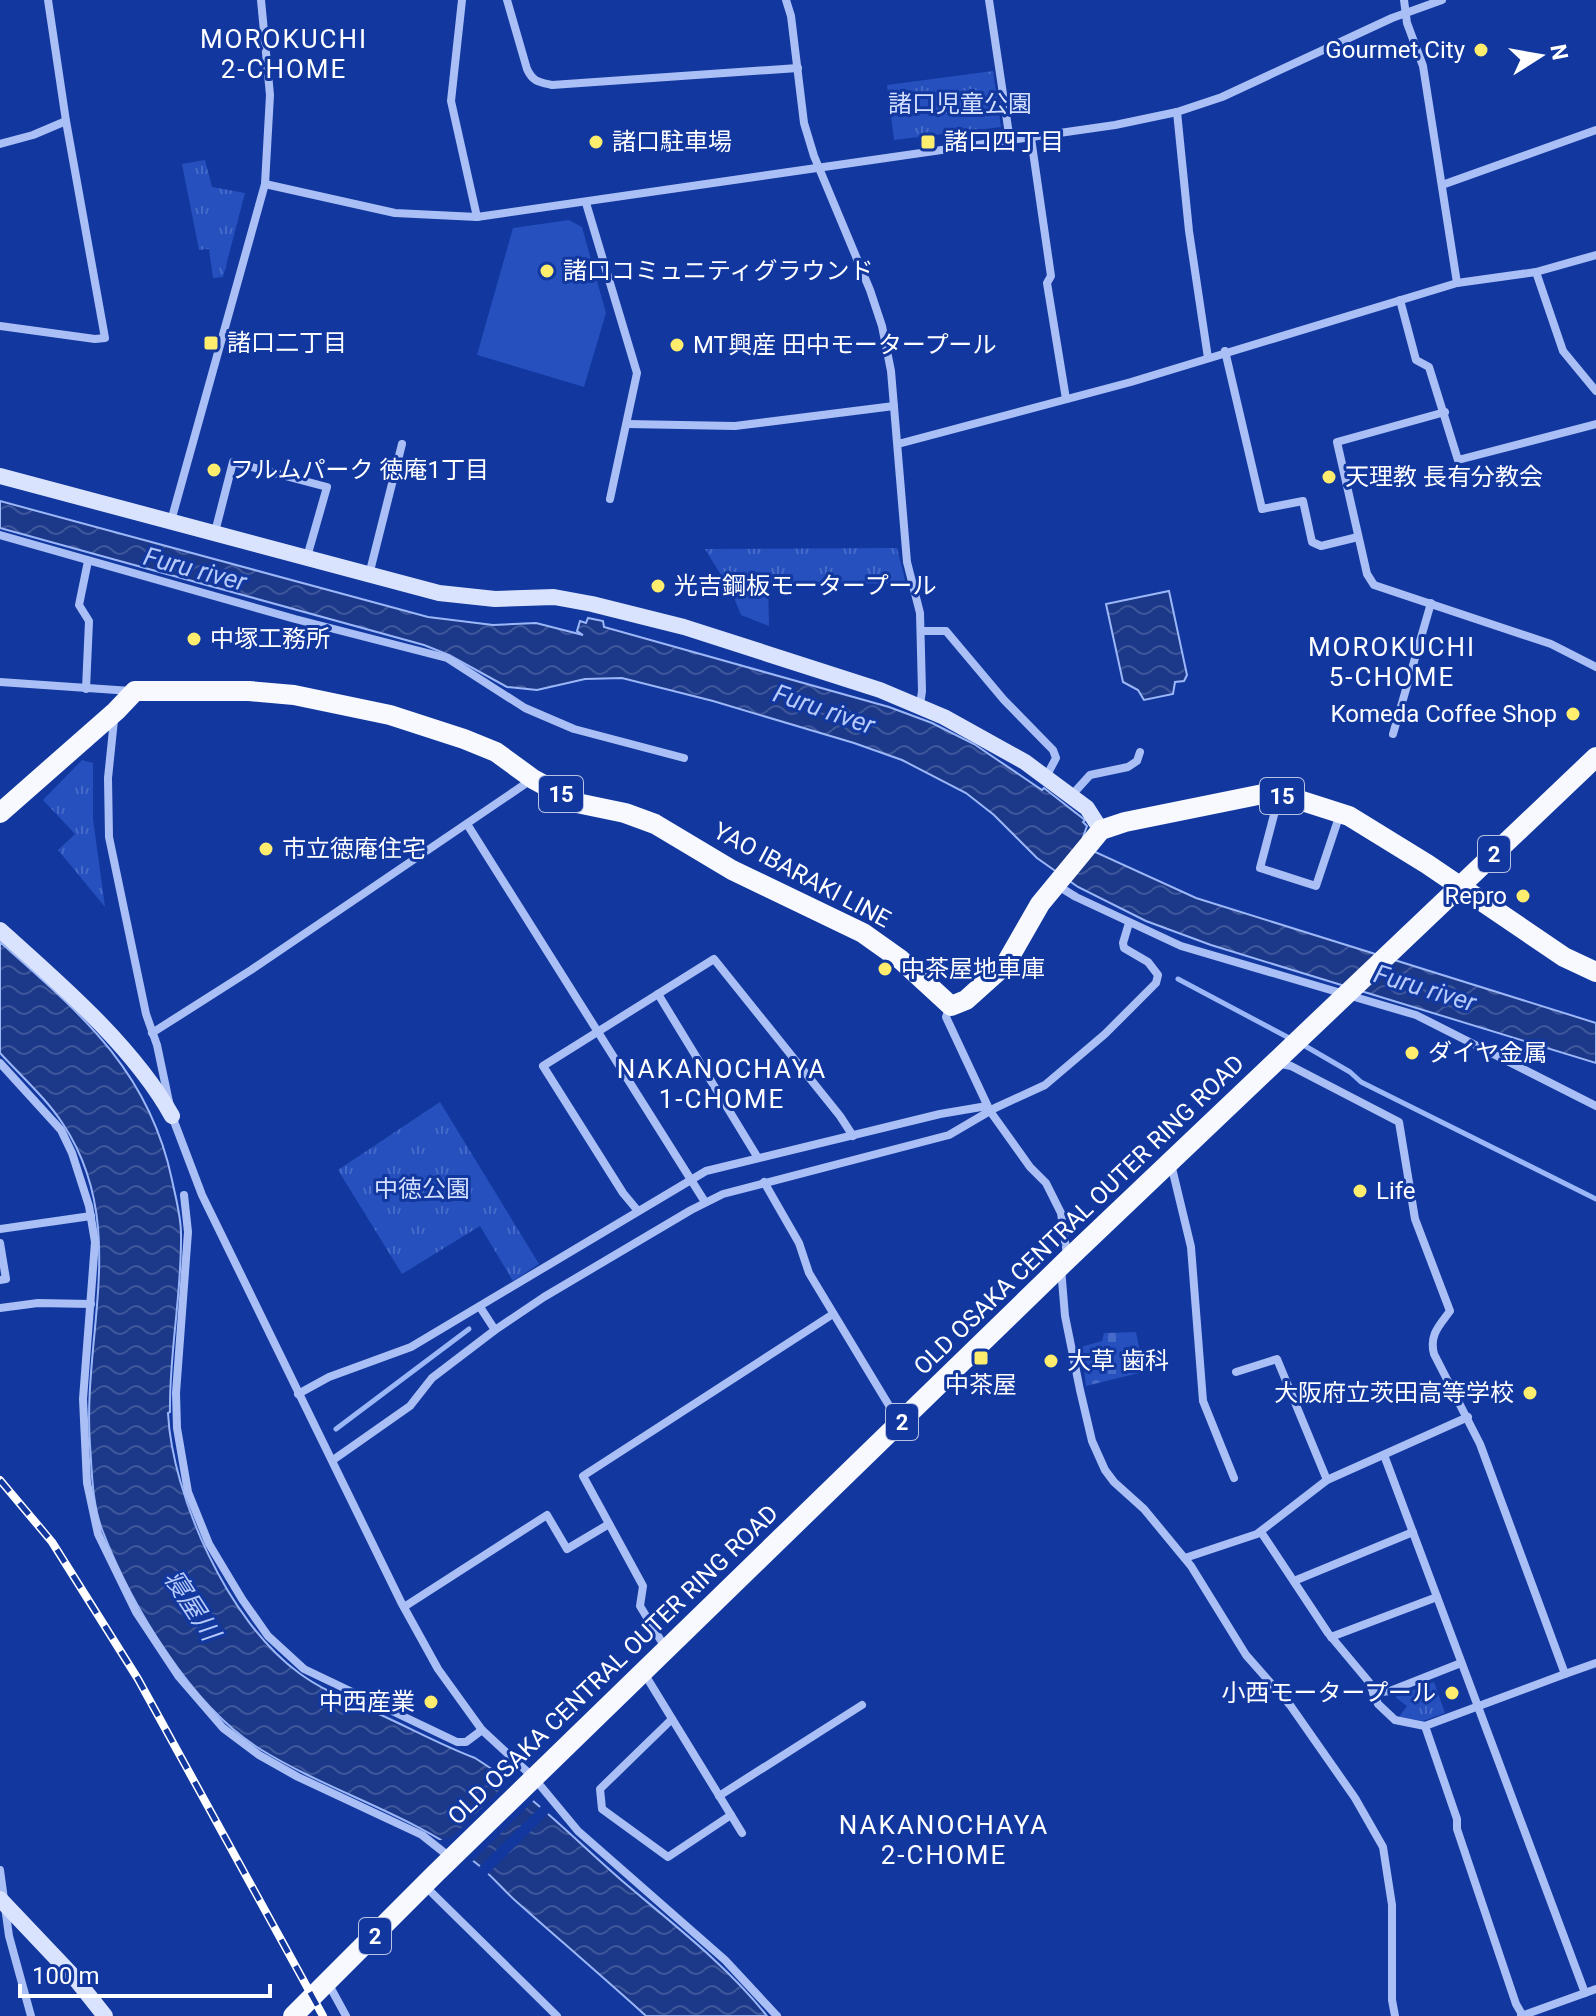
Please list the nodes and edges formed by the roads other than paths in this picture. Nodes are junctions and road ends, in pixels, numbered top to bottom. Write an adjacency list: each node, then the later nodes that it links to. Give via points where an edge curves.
1 (48, 0): 12 (street)
2 (261, 0): 18 (street, via 270,95)
3 (462, 0): 21 (street, via 451,101)
4 (507, 0): 10 (street, via 527,69 538,82)
5 (786, 0): 10 (street)
6 (989, 0): 15 (street)
7 (1404, 0): 9 (street)
8 (1442, 0): 9 (street)
9 (1406, 13): 11 (street, via 1260,81); 19 (street, via 1423,66)
10 (798, 68): 17 (street, via 804,123)
11 (1177, 112): 14 (street); 28 (street)
12 (66, 121): 16 (street); 26 (street, via 105,338)
13 (1596, 130): 19 (street)
14 (1031, 138): 15 (street); 30 (street)
15 (1010, 141): 17 (street)
16 (0, 144)
17 (820, 168): 20 (street); 31 (street, via 882,326)
18 (265, 184): 21 (street, via 395,213); 39 (street)
19 (1442, 185): 24 (street)
20 (586, 203): 21 (street); 33 (street, via 637,373)
21 (477, 217)
22 (1596, 255): 23 (street)
23 (1536, 272): 24 (street); 29 (street, via 1563,351)
24 (1457, 283): 25 (street)
25 (1400, 300): 27 (street); 32 (street, via 1416,360 1429,367)
26 (0, 326)
27 (1225, 351): 28 (street); 42 (street, via 1262,509 1303,501 1312,542 1321,546)
28 (1208, 358): 30 (street)
29 (1596, 391)
30 (1066, 399): 36 (street)
31 (894, 406): 33 (street, via 735,426); 36 (street)
32 (1445, 412): 34 (street, via 1458,460); 42 (street, via 1337,442)
33 (627, 424): 38 (street)
34 (1596, 424)
35 (402, 444): 45 (street)
36 (898, 444): 47 (street, via 907,562)
37 (0, 476): 39 (street)
38 (610, 499)
39 (171, 521): 40 (street)
40 (215, 532): 43 (street); 43 (street, via 233,462 327,487)
41 (0, 535): 44 (street)
42 (1358, 537): 46 (street, via 1374,585)
43 (307, 557): 45 (street)
44 (88, 561): 50 (street, via 79,605 89,621); 57 (street, via 447,658 525,708 614,741)
45 (369, 575): 52 (street, via 463,597 554,597 592,604 684,627)
46 (1431, 603): 48 (street, via 1551,644); 54 (street)
47 (921, 631): 52 (street); 58 (street, via 946,631 1053,750 1055,760)
48 (1596, 667)
49 (0, 682): 50 (street)
50 (86, 689): 51 (street)
51 (135, 691): 53 (main road); 59 (main road, YAO IBARAKI LINE / 15, via 279,693 376,712 496,752)
52 (920, 705): 58 (street)
53 (116, 711): 63 (main road); 75 (street, via 108,778 109,837)
54 (1393, 734)
55 (1140, 752): 61 (street, via 1128,767 1090,775)
56 (1596, 757): 67 (main road, OLD OSAKA CENTRAL OUTER RING ROAD / 2)
57 (684, 758)
58 (1045, 777): 61 (street)
59 (533, 779): 64 (street); 73 (main road, YAO IBARAKI LINE / 15, via 577,803 655,824 732,870 863,933)
60 (1279, 795): 62 (main road, 15); 62 (street, via 1260,868 1316,886); 65 (main road, 15, via 1125,822)
61 (1071, 797): 65 (street, via 1091,811)
62 (1340, 812): 67 (main road, 15)
63 (0, 813)
64 (467, 824): 74 (street); 75 (street)
65 (1096, 837): 66 (main road)
66 (1059, 883): 68 (street); 73 (main road, via 1040,904 1005,965 966,1000)
67 (1460, 888): 70 (main road, 15, via 1564,957); 71 (main road, OLD OSAKA CENTRAL OUTER RING ROAD / 2)
68 (1129, 923): 71 (street, via 1190,949); 79 (street, via 1124,948 1152,965 1156,983 1064,1071 1041,1088)
69 (0, 930): 81 (street, via 118,1045)
70 (1596, 972)
71 (1348, 993): 76 (main road, OLD OSAKA CENTRAL OUTER RING ROAD / 2); 78 (street, via 1439,1025)
72 (658, 994): 74 (street); 83 (street, via 714,959); 84 (street)
73 (951, 1006): 79 (street, via 946,1017)
74 (598, 1032): 86 (street); 90 (street, via 543,1066)
75 (152, 1033): 81 (street)
76 (1279, 1059): 85 (main road, OLD OSAKA CENTRAL OUTER RING ROAD / 2); 103 (street, via 1399,1122 1415,1219 1450,1311 1434,1332 1433,1349)
77 (0, 1063): 91 (street, via 61,1130)
78 (1596, 1106)
79 (988, 1109): 80 (street); 82 (street); 94 (street, via 1051,1193 1061,1213)
80 (956, 1111): 82 (street, via 968,1117); 83 (street)
81 (172, 1116): 102 (street, via 202,1195)
82 (962, 1128): 87 (street, via 919,1144)
83 (853, 1136): 84 (street)
84 (758, 1158): 86 (street, via 710,1169)
85 (1170, 1163): 94 (main road, OLD OSAKA CENTRAL OUTER RING ROAD / 2); 107 (street, via 1191,1247 1203,1401)
86 (690, 1180): 89 (street); 90 (street)
87 (764, 1182): 89 (street); 99 (street)
88 (184, 1195): 127 (street, via 188,1232 177,1428 188,1492 209,1544 268,1636 304,1669 457,1742)
89 (705, 1202): 100 (street)
90 (638, 1211): 97 (street)
91 (91, 1216): 92 (street); 96 (street)
92 (0, 1229)
93 (0, 1243): 95 (street, via 6,1279)
94 (1065, 1263): 104 (main road, OLD OSAKA CENTRAL OUTER RING ROAD / 2); 112 (street, via 1065,1316 1098,1457 1114,1482)
95 (0, 1280)
96 (91, 1304): 98 (street); 132 (street, via 83,1399 91,1507 108,1554 157,1645 206,1710 259,1755 422,1835)
97 (480, 1307): 100 (street); 102 (street, via 407,1349)
98 (0, 1308)
99 (833, 1314): 104 (street); 109 (street, via 583,1476)
100 (495, 1330): 106 (street, via 432,1378 410,1406)
101 (1236, 1372): 108 (street, via 1277,1359)
102 (298, 1394): 106 (street)
103 (1468, 1417): 105 (street); 121 (street)
104 (900, 1423): 117 (main road, OLD OSAKA CENTRAL OUTER RING ROAD / 2)
105 (1384, 1455): 108 (street); 111 (street)
106 (333, 1460): 115 (street)
107 (1234, 1478)
108 (1327, 1480): 110 (street)
109 (609, 1524): 115 (street, via 567,1549 547,1515); 117 (street, via 643,1586 640,1606)
110 (1261, 1532): 112 (street); 113 (street)
111 (1413, 1532): 113 (street); 114 (street)
112 (1185, 1558): 145 (street, via 1246,1655 1290,1705 1355,1798 1383,1847 1392,1905)
113 (1294, 1581): 116 (street)
114 (1437, 1597): 116 (street); 118 (street)
115 (404, 1607): 127 (street, via 438,1669)
116 (1331, 1637): 122 (street)
117 (667, 1650): 120 (main road, OLD OSAKA CENTRAL OUTER RING ROAD / 2)
118 (1461, 1663): 122 (street); 124 (street)
119 (1596, 1663): 121 (street)
120 (643, 1672): 125 (street); 128 (main road, OLD OSAKA CENTRAL OUTER RING ROAD / 2)
121 (1565, 1674): 124 (street)
122 (1373, 1693): 126 (street, via 1395,1720)
123 (862, 1705): 129 (street)
124 (1477, 1705): 126 (street); 138 (street)
125 (672, 1719): 129 (street); 130 (street, via 600,1789 602,1809 668,1857)
126 (1425, 1726): 146 (street)
127 (482, 1730): 128 (street)
128 (528, 1784): 132 (main road, OLD OSAKA CENTRAL OUTER RING ROAD / 2); 144 (street, via 725,1960)
129 (719, 1796): 130 (street)
130 (731, 1815): 131 (street)
131 (742, 1833)
132 (453, 1856): 134 (main road, OLD OSAKA CENTRAL OUTER RING ROAD / 2)
133 (0, 1870): 135 (street)
134 (424, 1886): 136 (main road, OLD OSAKA CENTRAL OUTER RING ROAD / 2); 143 (street)
135 (2, 1902): 139 (street); 140 (street)
136 (328, 1983): 141 (main road, OLD OSAKA CENTRAL OUTER RING ROAD / 2); 142 (street)
137 (1596, 1989): 138 (street)
138 (1585, 1993): 146 (street)
139 (31, 2016)
140 (105, 2016)
141 (293, 2016)
142 (346, 2016)
143 (557, 2016)
144 (777, 2016)
145 (1395, 2016)
146 (1522, 2016)

